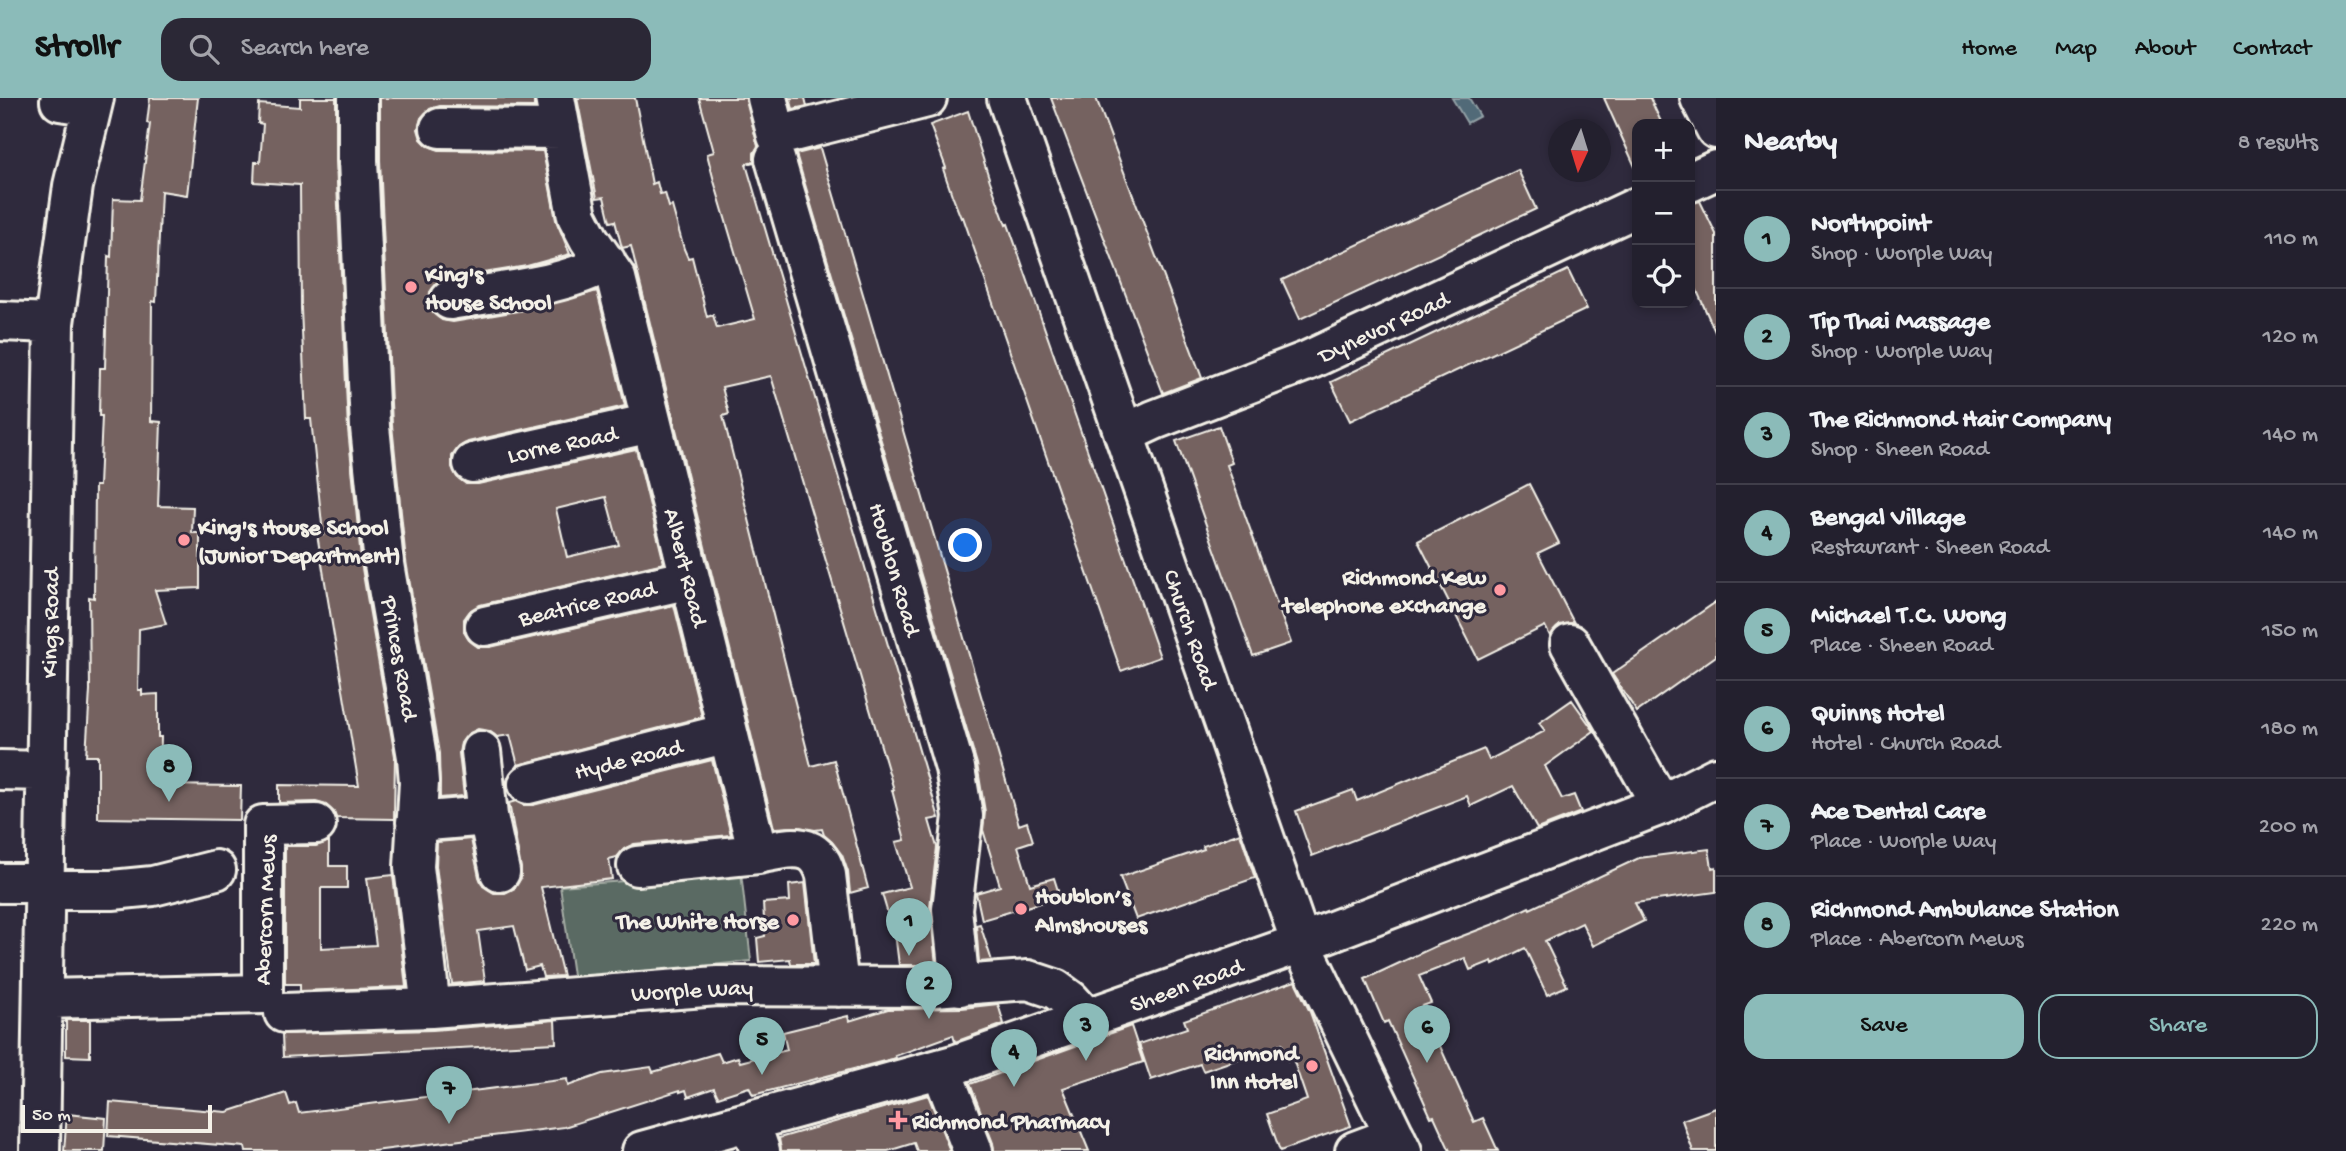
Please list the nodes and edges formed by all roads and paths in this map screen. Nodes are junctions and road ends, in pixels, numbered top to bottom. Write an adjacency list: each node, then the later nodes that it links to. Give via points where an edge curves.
1 (358, 98): 32 (street, Princes Road, via 370,427 384,564 417,757)
2 (767, 98): 3 (street, via 777,136)
3 (927, 98)
4 (1007, 98): 19 (street, Church Road)
5 (1700, 98): 9 (street)
6 (82, 102): 17 (street, Kings Road)
7 (558, 113): 8 (street); 14 (street, Albert Road, via 578,216)
8 (440, 128)
9 (1716, 129)
10 (775, 159): 41 (street, Houblon Road, via 955,768 962,816 952,909)
11 (1716, 170): 12 (street)
12 (1695, 180)
13 (1632, 209): 19 (street, Dynevor Road, via 1307,361)
14 (606, 262): 15 (street, via 570,278); 18 (street, Albert Road, via 616,278)
15 (450, 300)
16 (0, 321): 17 (street)
17 (54, 323): 27 (street, Kings Road)
18 (651, 424): 20 (street, Lorne Road); 21 (street, Albert Road)
19 (1124, 434): 40 (street, Church Road)
20 (473, 463)
21 (690, 579): 22 (street, Beatrice Road); 24 (street, Albert Road)
22 (485, 626)
23 (1570, 645): 30 (street)
24 (728, 733): 29 (street, Hyde Road); 34 (street, Albert Road)
25 (481, 751): 31 (street)
26 (0, 770): 27 (street)
27 (47, 771): 39 (street, Kings Road)
28 (1716, 777): 30 (street, Sheen Road)
29 (528, 783)
30 (1661, 805): 40 (street, Sheen Road)
31 (488, 816): 32 (street); 37 (street)
32 (416, 822): 44 (street, Princes Road, via 414,867)
33 (316, 824): 43 (street, Abercorn Mews, via 263,825 263,994)
34 (758, 854): 35 (street); 42 (street, via 794,847 819,858 826,875)
35 (637, 866)
36 (216, 870): 39 (street, via 153,886 112,890)
37 (500, 872)
38 (0, 883): 39 (street)
39 (45, 886): 43 (street, Kings Road)
40 (1301, 943): 46 (street, Sheen Road); 49 (street, Church Road)
41 (960, 986): 42 (street, Worple Way); 46 (street, Worple Way, via 1028,980 1055,989)
42 (839, 987): 44 (street, Worple Way, via 718,986)
43 (44, 999): 50 (street, Kings Road)
44 (431, 1008): 45 (street, Worple Way)
45 (284, 1013)
46 (1087, 1019): 47 (street, Sheen Road)
47 (941, 1069): 48 (street, Sheen Road); 52 (street)
48 (755, 1137): 51 (street, Sheen Road)
49 (1398, 1144): 53 (street)
50 (40, 1151)
51 (642, 1151)
52 (973, 1151)
53 (1355, 1151)

